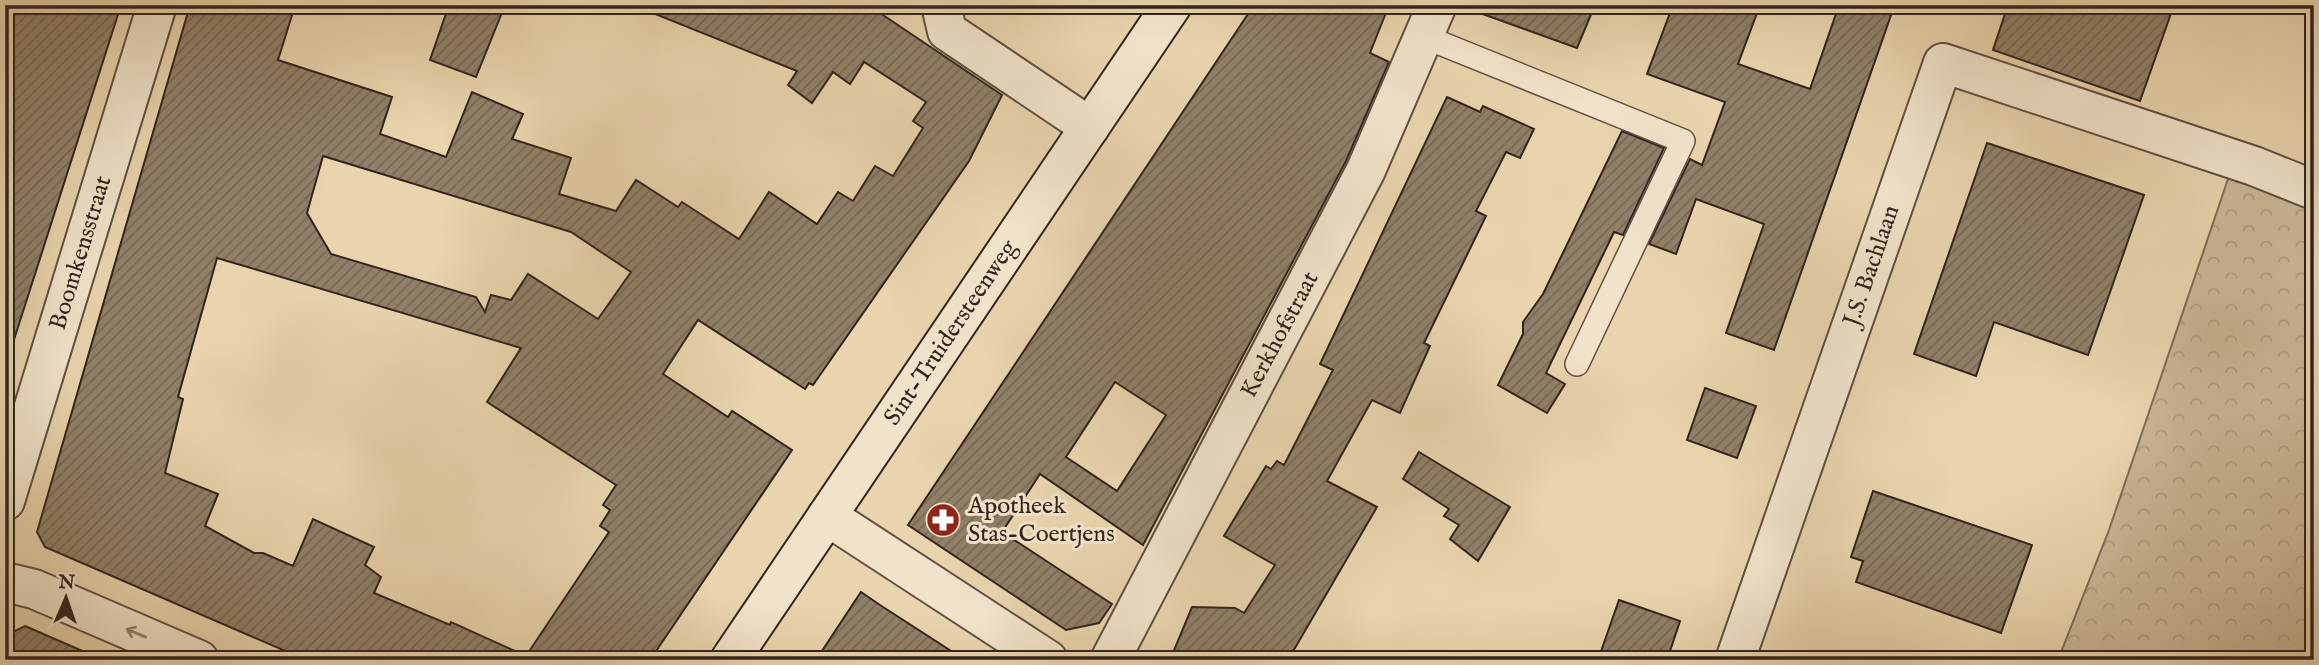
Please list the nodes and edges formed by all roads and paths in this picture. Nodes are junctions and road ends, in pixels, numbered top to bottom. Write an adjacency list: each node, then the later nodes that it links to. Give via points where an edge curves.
1 (157, 5): 8 (street, Boomkensstraat)
2 (941, 5): 5 (street, via 947,31)
3 (1172, 5): 5 (street, Sint-Truidersteenweg)
4 (1431, 21): 7 (lane, via 1683,141); 14 (street, Kerkhofstraat, via 1366,170)
5 (1090, 127): 9 (street, Sint-Truidersteenweg)
6 (2314, 190): 15 (street, J.S. Bachlaan, via 1943,64)
7 (1577, 364)
8 (5, 501)
9 (827, 516): 12 (street, Sint-Truidersteenweg); 13 (street)
10 (5, 582): 11 (street, one-way to 10, via 34,589)
11 (199, 660)
12 (730, 660)
13 (1048, 660)
14 (1110, 660)
15 (1735, 660)

